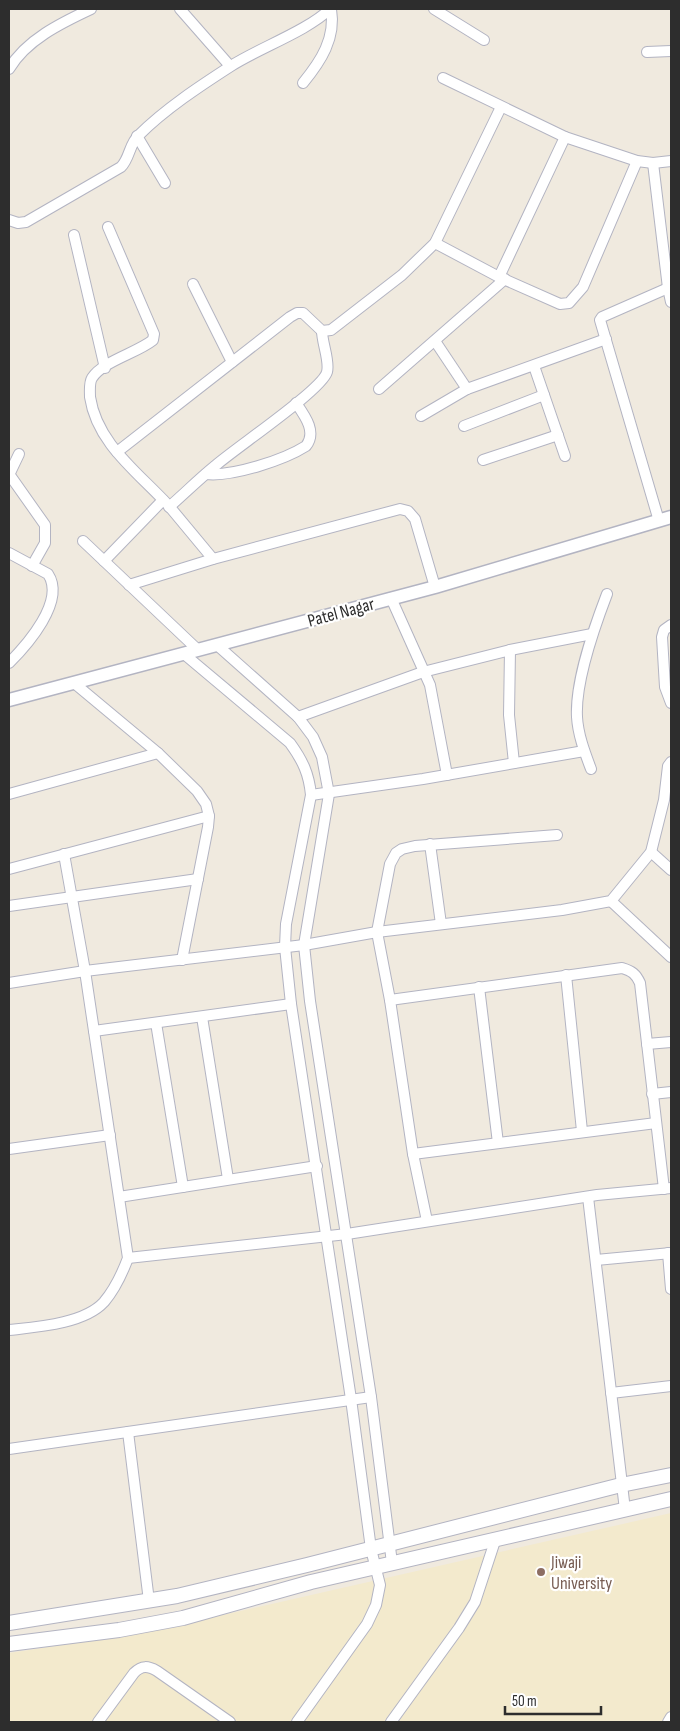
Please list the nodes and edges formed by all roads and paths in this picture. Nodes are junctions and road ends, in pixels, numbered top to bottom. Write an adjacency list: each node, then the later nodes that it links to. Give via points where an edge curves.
1 (91, 9): 9 (street, via 39,38 17,55)
2 (180, 9): 8 (street)
3 (330, 9): 8 (street, via 306,26); 11 (street, via 332,26 325,52)
4 (434, 9): 5 (street)
5 (484, 40)
6 (671, 51): 7 (street)
7 (647, 52)
8 (230, 66): 13 (street)
9 (9, 69)
10 (443, 78): 12 (street)
11 (303, 83)
12 (501, 107): 14 (street); 22 (street)
13 (137, 136): 18 (street); 19 (street, via 121,167 26,222)
14 (565, 137): 15 (street); 23 (street)
15 (638, 161): 17 (street); 23 (street, via 583,287 569,303 560,304)
16 (671, 161): 17 (street)
17 (653, 164): 25 (street)
18 (165, 183)
19 (9, 220)
20 (108, 227): 32 (street, via 154,334 147,345)
21 (74, 235): 32 (street)
22 (435, 244): 23 (street); 27 (street, via 402,276 331,330)
23 (502, 278): 29 (street)
24 (193, 284): 30 (street)
25 (668, 288): 26 (street); 28 (street, via 602,317)
26 (671, 302)
27 (322, 331): 30 (street, via 309,316 297,313); 36 (street, via 327,372)
28 (606, 339): 31 (street); 47 (street)
29 (434, 341): 33 (street); 34 (street)
30 (232, 362): 40 (street)
31 (534, 366): 34 (street); 35 (street)
32 (105, 368): 40 (street, via 91,380 92,409)
33 (379, 389)
34 (467, 389): 37 (street)
35 (544, 395): 38 (street); 39 (street)
36 (296, 403): 45 (street); 45 (street, via 311,433 306,446 248,469 218,476)
37 (421, 416)
38 (464, 426)
39 (558, 434): 42 (street); 43 (street)
40 (117, 452): 46 (street)
41 (19, 454): 44 (street)
42 (565, 456)
43 (483, 460)
44 (9, 474): 52 (street, via 46,525 45,543)
45 (206, 474): 46 (street)
46 (166, 503): 50 (street); 51 (street)
47 (665, 519): 54 (street, Patel Nagar)
48 (82, 541): 51 (street)
49 (9, 553): 52 (street)
50 (213, 559): 53 (street); 54 (street, via 400,509 408,511 415,519)
51 (104, 561): 53 (street)
52 (32, 566): 63 (street, via 48,574 54,589 41,628)
53 (129, 585): 60 (street)
54 (435, 587): 56 (street, Patel Nagar)
55 (607, 594): 58 (street)
56 (391, 598): 59 (street, Patel Nagar); 64 (street)
57 (671, 625): 67 (street, via 664,630 662,637 665,687)
58 (592, 634): 61 (street); 69 (street, via 577,708)
59 (218, 645): 60 (street, Patel Nagar); 68 (street)
60 (198, 650): 62 (street, Patel Nagar)
61 (510, 650): 64 (street); 72 (street, via 509,715)
62 (184, 654): 65 (street, Patel Nagar); 77 (street, via 290,744 309,774)
63 (9, 663)
64 (423, 672): 68 (street); 74 (street, via 430,685)
65 (74, 683): 66 (street, Patel Nagar); 70 (street)
66 (9, 700)
67 (671, 703)
68 (298, 717): 76 (street, via 313,737 322,757)
69 (584, 751): 72 (street); 73 (street)
70 (158, 753): 75 (street); 79 (street, via 197,791)
71 (671, 762): 78 (street, via 668,766)
72 (514, 763): 74 (street)
73 (591, 769)
74 (447, 775): 76 (street)
75 (9, 794)
76 (329, 794): 77 (street); 92 (street)
77 (311, 795): 93 (street, via 286,924)
78 (667, 800): 82 (street)
79 (209, 816): 83 (street); 86 (street)
80 (556, 835): 81 (street)
81 (430, 844): 90 (street); 91 (street, via 402,848 396,853 390,864)
82 (652, 852): 85 (street); 88 (street)
83 (64, 854): 84 (street); 87 (street)
84 (9, 869)
85 (671, 870)
86 (198, 879): 87 (street); 95 (street)
87 (71, 896): 89 (street); 96 (street)
88 (611, 901): 90 (street); 94 (street)
89 (9, 906)
90 (441, 924): 91 (street)
91 (377, 932): 92 (street); 100 (street)
92 (304, 945): 93 (street); 122 (street)
93 (285, 947): 95 (street); 101 (street)
94 (671, 957)
95 (182, 960): 96 (street)
96 (85, 971): 98 (street); 104 (street)
97 (566, 974): 99 (street); 106 (street, via 622,968 636,975 640,983); 110 (street)
98 (9, 982)
99 (479, 987): 100 (street); 112 (street)
100 (390, 1000): 114 (street)
101 (291, 1004): 102 (street); 115 (street)
102 (202, 1017): 103 (street); 116 (street)
103 (156, 1023): 104 (street); 117 (street)
104 (94, 1031): 111 (street)
105 (671, 1042): 106 (street)
106 (647, 1044): 108 (street)
107 (671, 1092): 108 (street)
108 (652, 1094): 109 (street)
109 (656, 1123): 110 (street); 118 (street)
110 (582, 1131): 112 (street)
111 (110, 1135): 113 (street); 119 (street)
112 (498, 1143): 114 (street)
113 (9, 1149)
114 (413, 1154): 121 (street)
115 (317, 1166): 116 (street); 123 (street)
116 (228, 1179): 117 (street)
117 (183, 1187): 119 (street)
118 (668, 1188): 120 (street)
119 (119, 1197): 125 (street)
120 (588, 1197): 121 (street); 126 (street)
121 (427, 1221): 122 (street)
122 (347, 1234): 123 (street); 131 (street)
123 (326, 1236): 125 (street); 132 (street)
124 (670, 1253): 126 (street); 127 (street)
125 (128, 1258): 128 (street, via 118,1282 102,1304 85,1314 48,1326)
126 (596, 1260): 130 (street)
127 (671, 1289)
128 (9, 1330)
129 (671, 1386): 130 (street)
130 (611, 1393): 136 (street)
131 (371, 1397): 132 (street); 140 (street)
132 (352, 1399): 133 (street); 141 (street)
133 (128, 1432): 134 (street); 144 (street)
134 (9, 1449)
135 (671, 1475): 136 (main road)
136 (621, 1485): 138 (street); 140 (main road)
137 (671, 1499): 138 (main road)
138 (625, 1510): 139 (main road)
139 (495, 1540): 142 (main road); 151 (street, via 475,1602)
140 (389, 1544): 141 (main road); 142 (street)
141 (371, 1549): 143 (street); 144 (main road)
142 (392, 1563): 143 (main road)
143 (375, 1569): 146 (main road, via 311,1582 183,1618); 150 (street, via 380,1585 376,1605 367,1624)
144 (148, 1601): 145 (main road)
145 (9, 1623)
146 (9, 1644)
147 (671, 1717): 152 (street)
148 (98, 1722): 149 (street, via 134,1672 147,1666)
149 (230, 1722)
150 (297, 1722)
151 (391, 1722)
152 (668, 1722)

